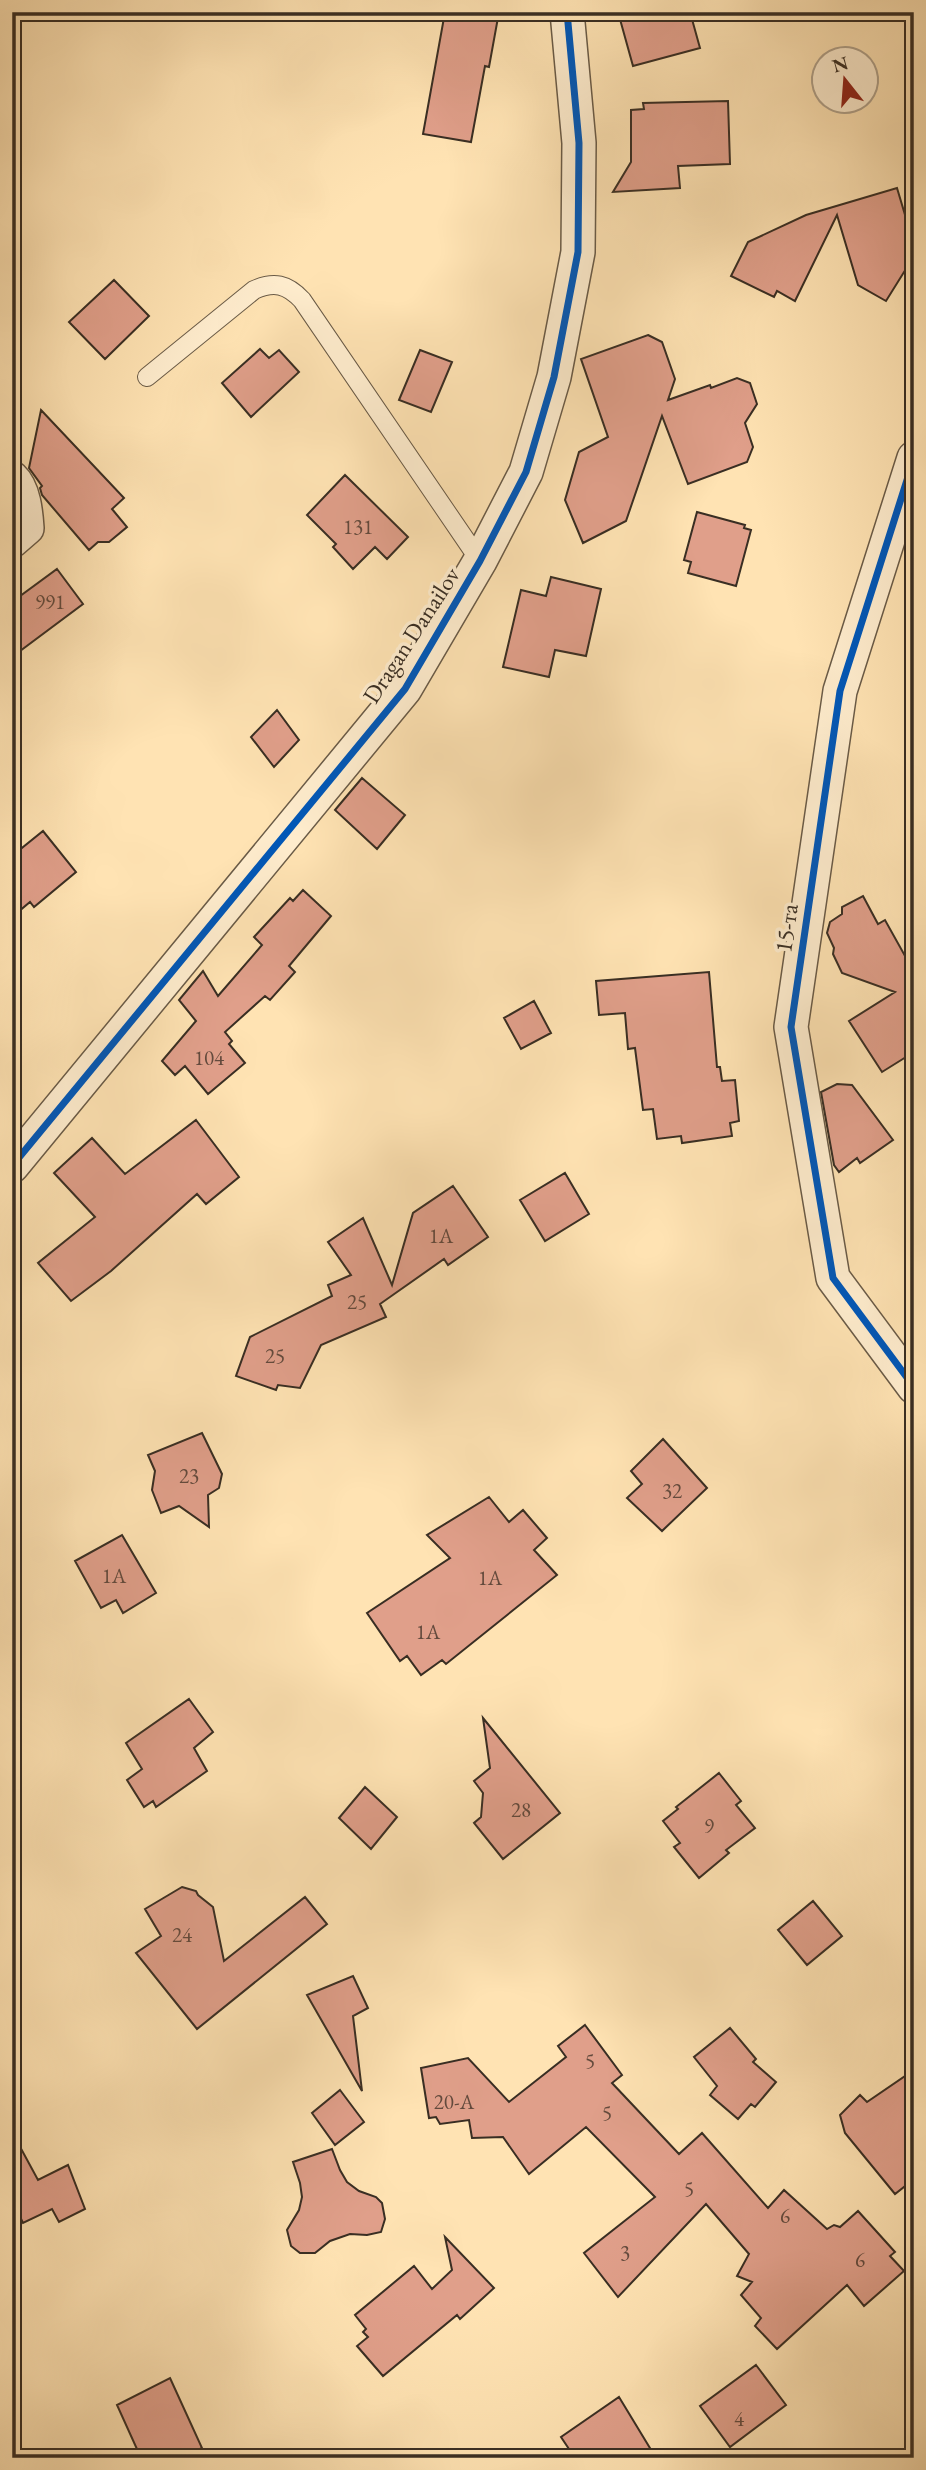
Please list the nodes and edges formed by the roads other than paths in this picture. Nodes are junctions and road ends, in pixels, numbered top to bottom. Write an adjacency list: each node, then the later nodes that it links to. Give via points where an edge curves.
1 (567, 12): 6 (street, Dragan Danailov, via 579,143 578,252 554,377 526,472)
2 (147, 377): 6 (lane, via 254,290 279,284 292,289)
3 (914, 458): 8 (street, 15-та, via 840,691 791,1027 833,1278)
4 (12, 478): 5 (street, via 26,512 26,528)
5 (12, 541)
6 (481, 561): 7 (street, Dragan Danailov, via 405,689)
7 (12, 1166)
8 (914, 1387)

